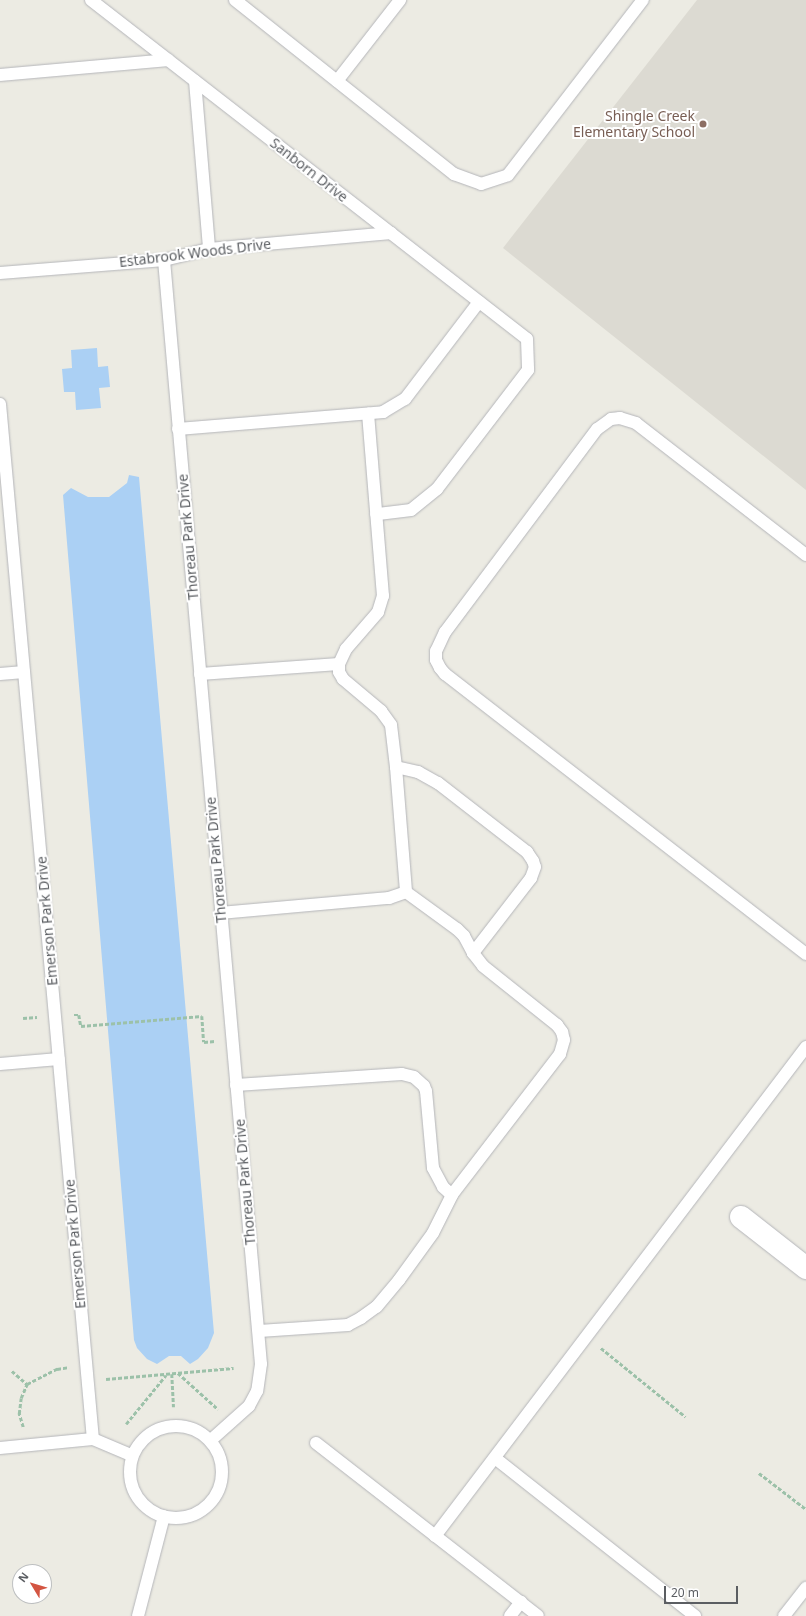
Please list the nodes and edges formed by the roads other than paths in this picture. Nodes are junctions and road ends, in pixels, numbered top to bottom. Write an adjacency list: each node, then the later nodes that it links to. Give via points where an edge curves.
1 (91, 0): 5 (lane, Sanborn Drive)
2 (235, 0): 8 (lane)
3 (400, 0): 8 (lane)
4 (643, 0): 8 (lane, via 508,174 482,184 454,174)
5 (168, 60): 6 (lane); 7 (lane, Sanborn Drive)
6 (0, 75)
7 (196, 81): 9 (lane, Sanborn Drive); 10 (lane)
8 (337, 81)
9 (391, 233): 10 (lane, Estabrook Woods Drive); 13 (lane, Sanborn Drive)
10 (209, 249): 11 (lane, Estabrook Woods Drive)
11 (164, 260): 12 (lane, Estabrook Woods Drive); 16 (lane, Thoreau Park Drive)
12 (0, 273)
13 (479, 302): 15 (lane, via 406,399 383,412); 17 (lane, Sanborn Drive, via 527,339 528,370 437,489 411,510)
14 (0, 404): 20 (lane, Emerson Park Drive)
15 (368, 414): 16 (lane); 17 (lane)
16 (178, 429): 22 (lane, Thoreau Park Drive)
17 (376, 514): 19 (lane, via 383,589 381,604 378,612 346,649)
18 (806, 554): 27 (lane, via 636,423 620,418 611,419 597,429 445,632 436,650 436,660 445,674)
19 (339, 664): 22 (lane); 23 (lane, via 339,672 347,684 387,717 393,732)
20 (24, 672): 21 (lane); 29 (lane, Emerson Park Drive)
21 (0, 674)
22 (200, 674): 25 (lane, Thoreau Park Drive)
23 (396, 767): 24 (lane); 26 (lane, via 418,772 438,783 527,852 533,861 535,867 531,878)
24 (406, 892): 25 (lane, via 389,898); 26 (lane, via 457,929)
25 (220, 913): 31 (lane, Thoreau Park Drive)
26 (473, 953): 32 (lane, via 490,972 557,1025 564,1040 560,1054)
27 (806, 954)
28 (806, 1048): 41 (lane)
29 (59, 1059): 30 (lane); 36 (lane, Emerson Park Drive)
30 (0, 1064)
31 (236, 1085): 32 (lane, via 402,1074 414,1077 426,1091 433,1168 443,1187); 35 (lane, Thoreau Park Drive)
32 (452, 1195): 35 (lane, via 433,1233 399,1280 376,1307 361,1318 348,1325)
33 (740, 1217): 34 (street)
34 (806, 1268)
35 (259, 1331): 37 (lane, Thoreau Park Drive, via 261,1364 255,1395 249,1406)
36 (93, 1439): 39 (lane); 40 (lane)
37 (211, 1440): 40 (lane, via 200,1431 174,1425 149,1434 139,1444); 42 (lane, via 218,1451 222,1470 219,1490 202,1510 190,1516)
38 (316, 1444): 43 (lane)
39 (0, 1448)
40 (133, 1456): 42 (lane, via 130,1468 135,1493 142,1504)
41 (495, 1458): 43 (lane); 49 (lane)
42 (164, 1516): 46 (lane)
43 (435, 1536): 45 (lane)
44 (806, 1588): 50 (lane)
45 (521, 1602): 47 (lane); 48 (lane)
46 (138, 1616)
47 (510, 1616)
48 (538, 1616)
49 (696, 1616)
50 (784, 1616)

